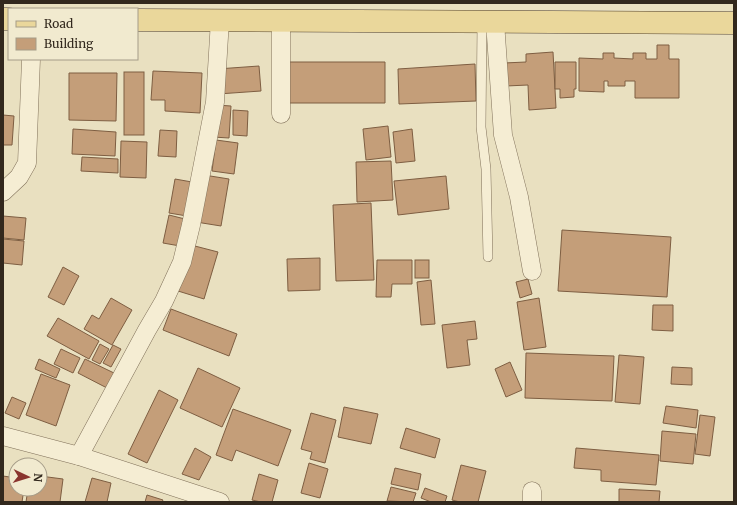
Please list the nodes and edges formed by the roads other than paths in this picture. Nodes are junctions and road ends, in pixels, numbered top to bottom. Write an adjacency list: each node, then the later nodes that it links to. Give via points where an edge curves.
1 (138, 20): 2 (main road)
2 (220, 20): 3 (main road); 12 (street, via 214,102 182,262 164,301)
3 (281, 21): 4 (main road); 7 (street)
4 (488, 22): 5 (main road); 9 (lane, via 481,127 486,169); 10 (street, via 503,135)
5 (734, 23)
6 (31, 60): 8 (street, via 27,162 19,177)
7 (281, 114)
8 (3, 192)
9 (488, 258)
10 (532, 271)
11 (3, 436): 12 (street)
12 (79, 456): 13 (street)
13 (220, 502)

